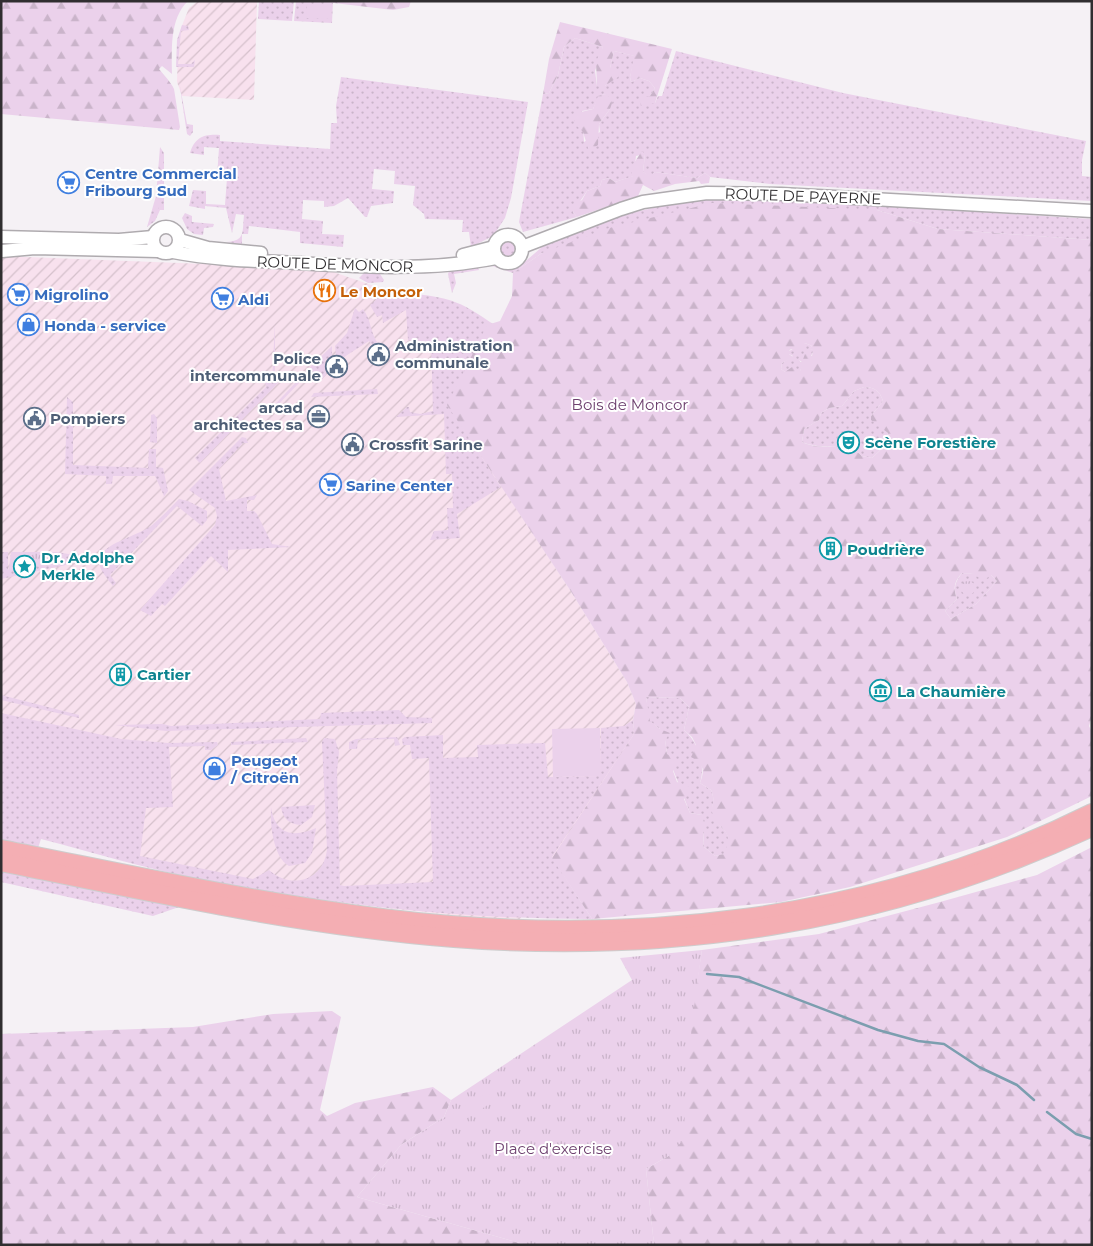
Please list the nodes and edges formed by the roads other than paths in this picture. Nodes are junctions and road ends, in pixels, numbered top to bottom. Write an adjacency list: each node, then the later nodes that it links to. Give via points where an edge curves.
1 (1092, 211): 5 (main road, ROUTE DE PAYERNE, via 781,194 707,194 660,199 620,209)
2 (1, 237): 3 (main road, via 119,240)
3 (153, 237): 4 (main road, via 159,229 169,227 177,231); 7 (main road)
4 (177, 246): 7 (main road, via 166,254); 8 (main road, ROUTE DE MONCOR, via 207,258 380,267 425,266)
5 (522, 247): 8 (main road, via 514,262 503,263); 8 (main road, via 517,238 508,235 498,239)
6 (2, 249): 7 (main road)
7 (158, 251)
8 (495, 253)
9 (1092, 814): 11 (highway, via 980,861 868,895 756,918 616,930 500,928 361,915 223,893)
10 (1092, 827): 12 (highway, via 962,880 849,912 718,935 616,942 484,940 359,928 220,905)
11 (1, 849)
12 (1, 862)

